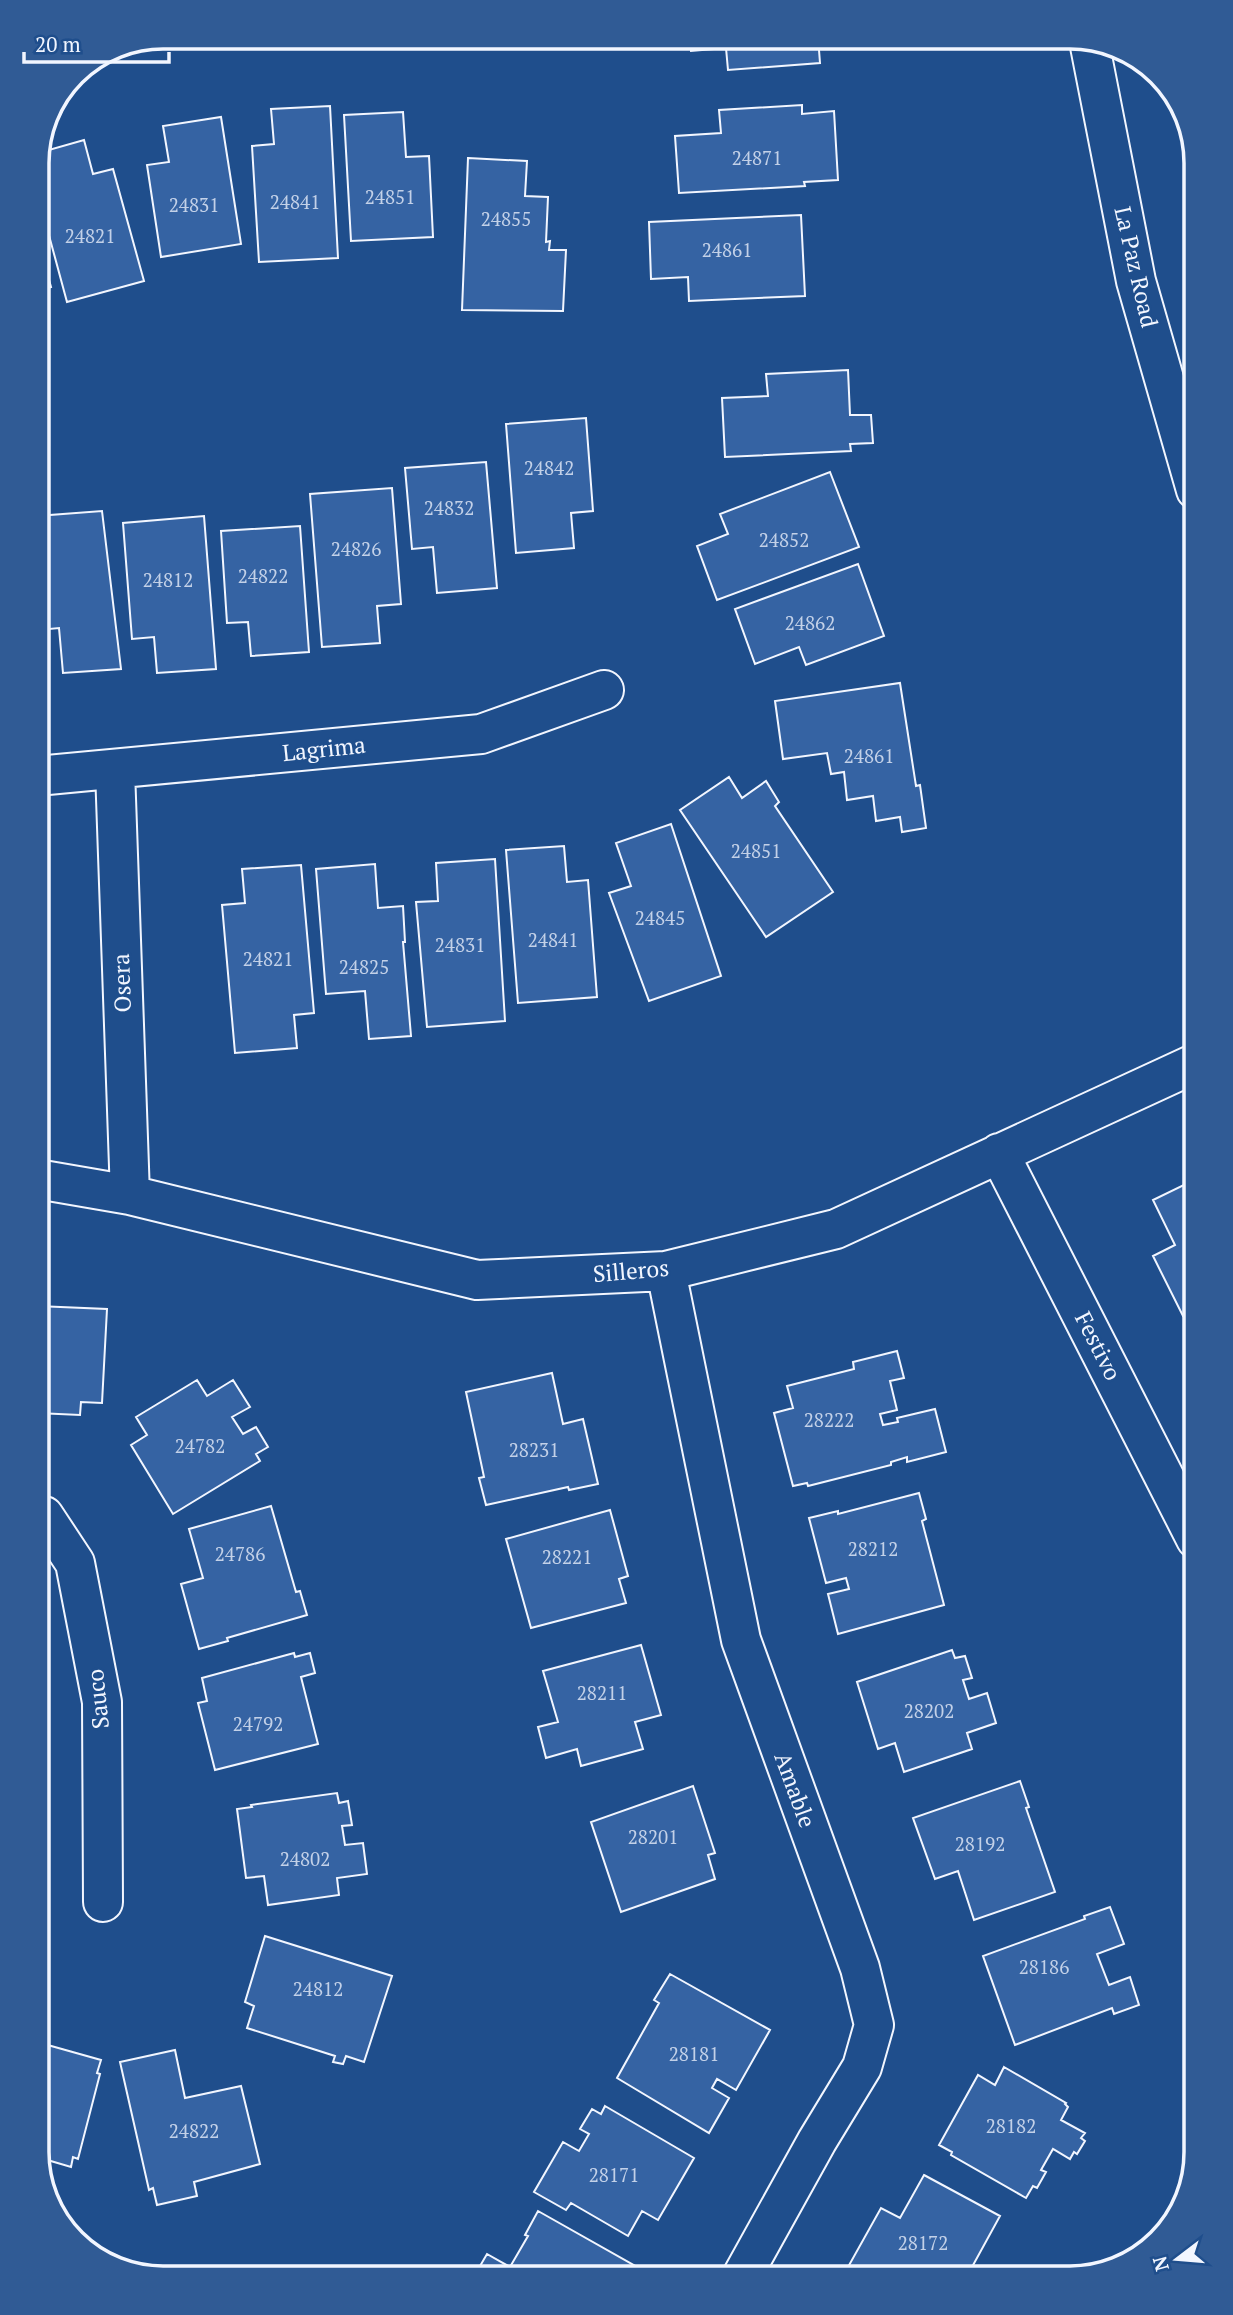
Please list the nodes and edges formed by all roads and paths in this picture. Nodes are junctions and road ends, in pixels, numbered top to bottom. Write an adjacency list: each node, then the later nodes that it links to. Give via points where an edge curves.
1 (1091, 51): 2 (street, La Paz Road, via 1136,281)
2 (1184, 448)
3 (604, 690): 4 (street, Lagrima, via 481,734)
4 (115, 770): 5 (street, Lagrima); 9 (street, Osera)
5 (49, 775)
6 (1184, 1068): 7 (street, Silleros)
7 (999, 1153): 10 (street, Silleros, via 836,1229); 11 (street, Festivo)
8 (49, 1180): 9 (street, Silleros)
9 (130, 1195): 10 (street, Silleros, via 477,1280)
10 (666, 1271): 14 (street, Amable, via 741,1640 860,1968 874,2025 862,2067)
11 (1184, 1515)
12 (49, 1524): 13 (street, Sauco, via 75,1563 102,1702)
13 (103, 1902)
14 (748, 2266)

